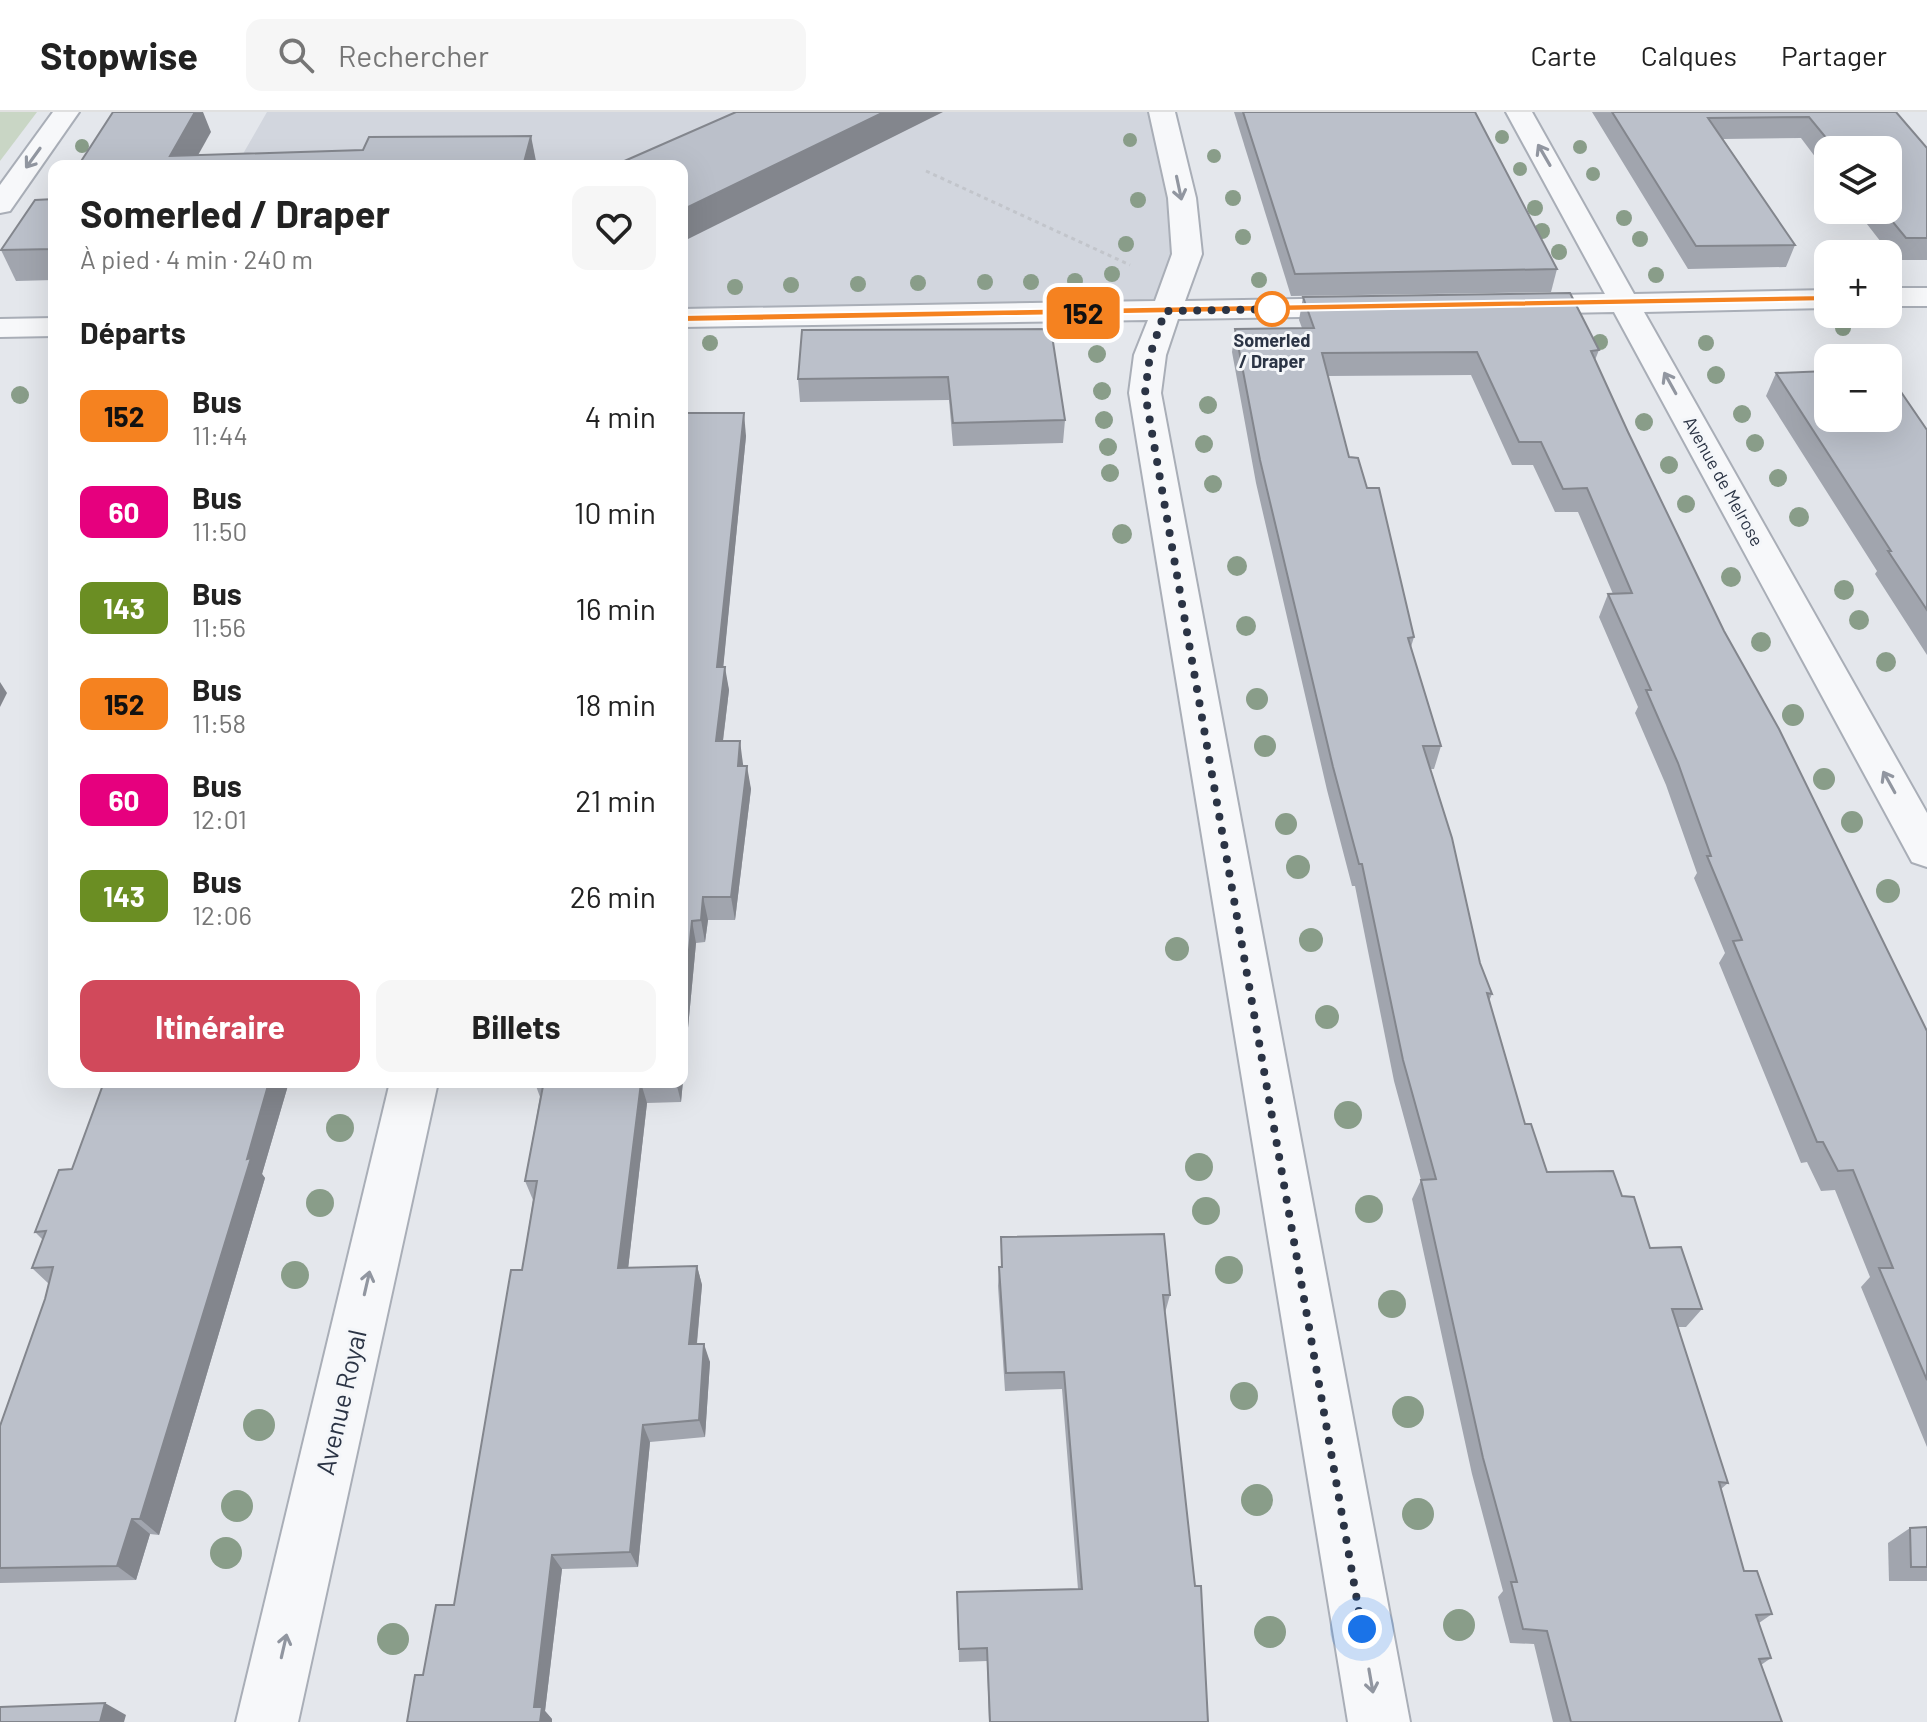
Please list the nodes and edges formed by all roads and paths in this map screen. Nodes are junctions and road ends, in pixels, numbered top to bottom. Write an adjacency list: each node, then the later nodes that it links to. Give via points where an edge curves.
1 (66, 112): 5 (street, one-way to 5)
2 (1162, 112): 13 (street, one-way to 13, via 1182,198 1187,254)
3 (1519, 112): 10 (street, Avenue de Melrose, one-way to 3)
4 (926, 171): 6 (path)
5 (0, 205)
6 (1130, 265)
7 (1902, 297): 8 (street)
8 (1927, 297)
9 (1814, 299): 10 (street)
10 (1626, 303): 11 (street); 17 (street, Avenue de Melrose, one-way to 10)
11 (1485, 305)
12 (1393, 307): 13 (street)
13 (1165, 311): 14 (street); 20 (street, one-way to 20, via 1150,355 1145,393)
14 (688, 318)
15 (48, 328): 16 (street)
16 (5, 336)
17 (1927, 851)
18 (413, 1088): 19 (street, Avenue Royal, one-way to 18)
19 (267, 1722)
20 (1379, 1722)

